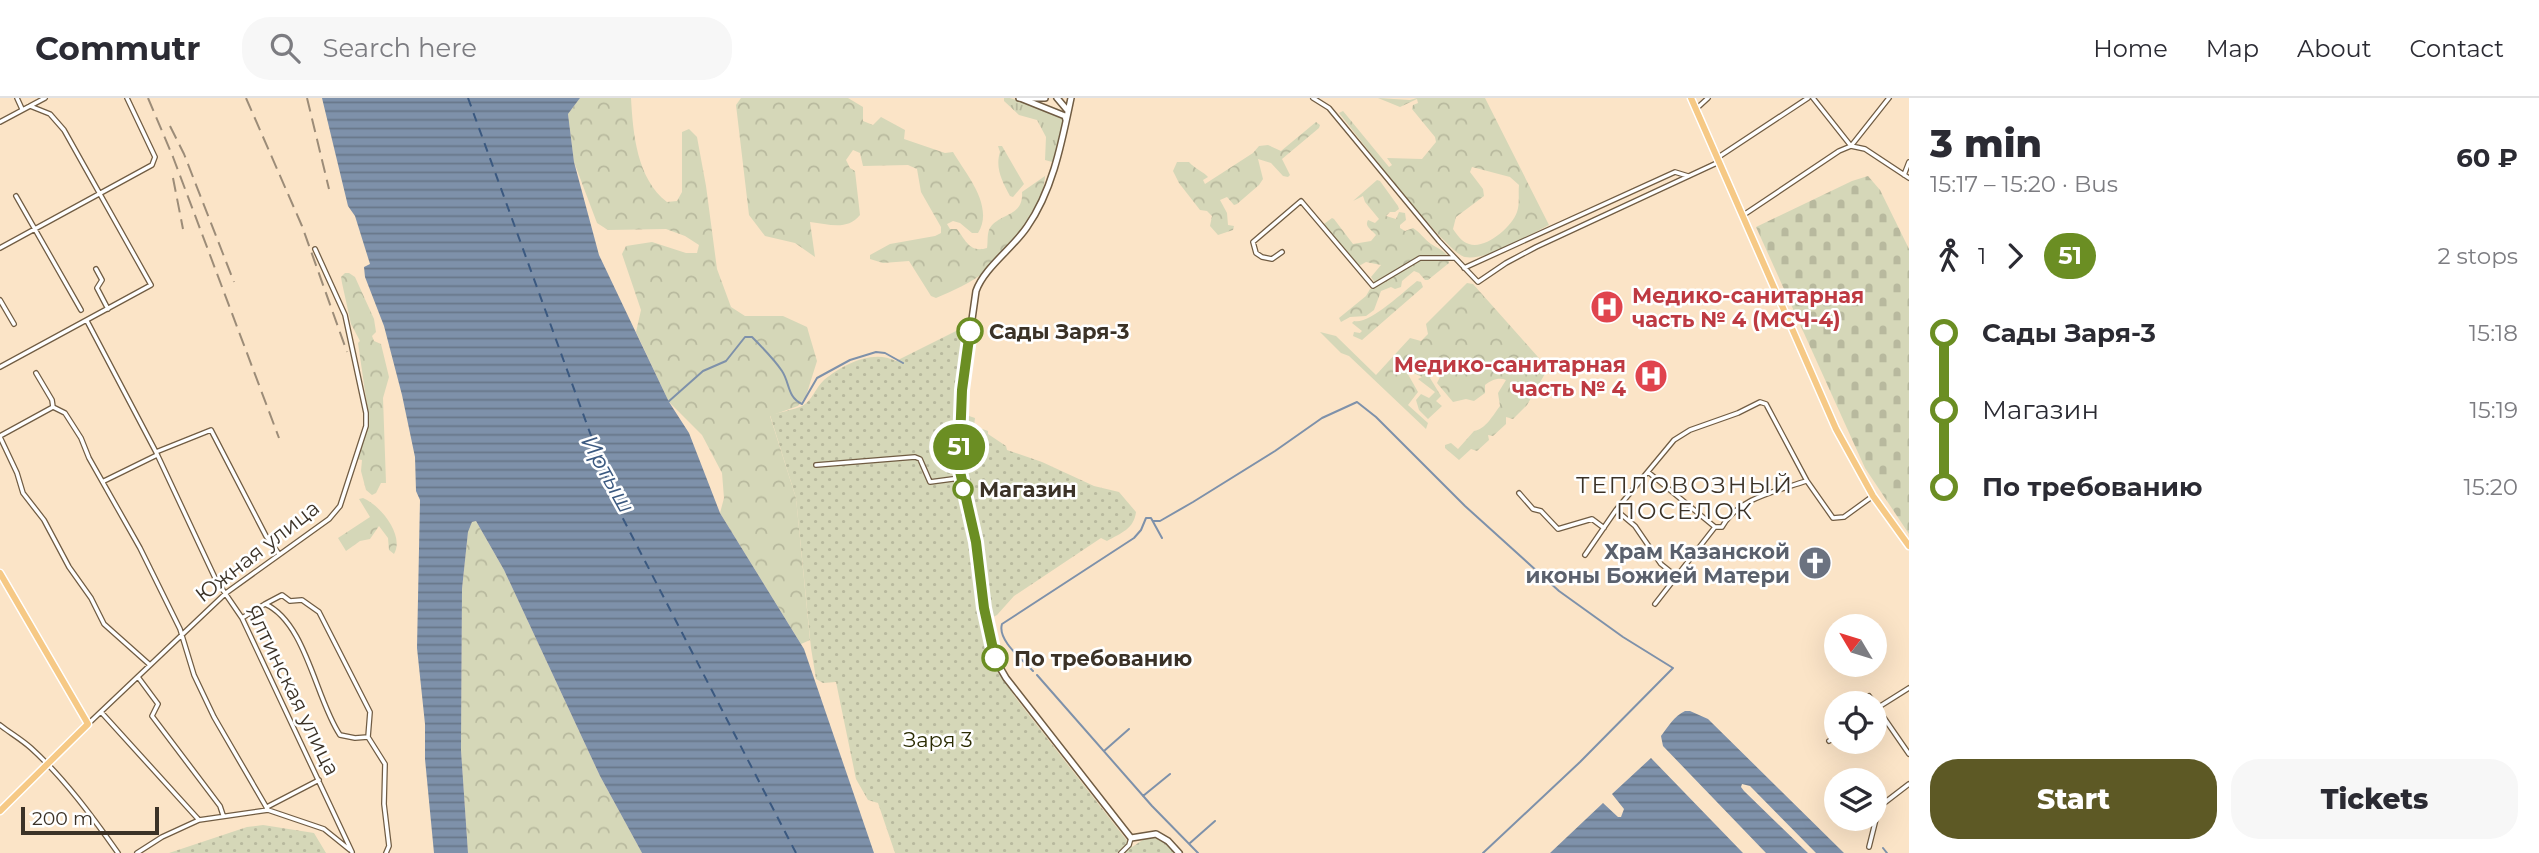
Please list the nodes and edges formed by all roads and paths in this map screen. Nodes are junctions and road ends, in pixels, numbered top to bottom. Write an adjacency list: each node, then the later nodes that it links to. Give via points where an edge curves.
1 (17, 98): 15 (street)
2 (45, 98): 14 (street)
3 (127, 98): 26 (street, via 155,157 152,165)
4 (1019, 98): 5 (street); 19 (street, via 1062,114)
5 (1045, 98)
6 (1057, 98): 17 (street)
7 (1071, 98): 17 (street)
8 (1313, 98): 33 (street, via 1329,108)
9 (1691, 98): 16 (main road)
10 (1708, 98): 16 (street)
11 (1808, 98): 21 (street)
12 (1813, 98): 20 (street)
13 (1889, 98): 20 (street)
14 (30, 106): 15 (street); 26 (street, via 55,119)
15 (22, 109): 18 (street)
16 (1696, 109): 21 (main road)
17 (1068, 111): 19 (street)
18 (0, 122)
19 (1066, 124): 48 (street, via 1033,217 976,291 962,390)
20 (1851, 145): 23 (street, via 1865,149); 28 (street)
21 (1718, 160): 24 (street); 28 (main road)
22 (1909, 162): 23 (street)
23 (1903, 175): 25 (street)
24 (1688, 176): 34 (street, via 1675,172); 34 (street, via 1536,247 1478,282)
25 (1909, 178)
26 (100, 193): 29 (street); 37 (street, via 150,285)
27 (16, 196): 29 (street)
28 (1742, 216): 52 (main road, via 1836,429)
29 (34, 229): 30 (street); 38 (street)
30 (0, 248)
31 (315, 249): 57 (street, Южная улица, via 345,315 366,426 336,512)
32 (1282, 252): 33 (street, via 1267,259 1256,253 1253,242 1301,201 1373,286 1420,258)
33 (1455, 258): 34 (street)
34 (1464, 268)
35 (96, 269): 37 (street, via 102,279 97,288)
36 (0, 300): 40 (street)
37 (108, 309): 39 (street)
38 (81, 310)
39 (87, 321): 41 (street); 45 (street, Ялтинская улица)
40 (14, 324)
41 (0, 367)
42 (36, 373): 43 (street)
43 (53, 407): 44 (street); 49 (street, via 65,413)
44 (0, 437): 66 (street, via 23,493 44,520 104,624)
45 (157, 453): 49 (street); 57 (street, via 211,430); 61 (street, Ялтинская улица)
46 (816, 465): 48 (street, via 915,457 930,482)
47 (1648, 472): 50 (street, via 1681,435 1763,402); 53 (street); 54 (street)
48 (960, 478): 83 (street, via 975,536 995,659 1021,700)
49 (104, 481): 65 (street, via 141,548)
50 (1807, 481): 52 (street, via 1836,519); 54 (street, via 1753,500 1731,512 1720,528)
51 (1519, 493): 55 (street, via 1558,529 1592,519)
52 (1873, 496): 56 (main road)
53 (1616, 510): 55 (street); 60 (street)
54 (1715, 527): 60 (street)
55 (1604, 528): 58 (street)
56 (1909, 546)
57 (279, 554): 61 (street, Южная улица)
58 (1585, 555)
59 (0, 573): 71 (main road)
60 (1676, 576): 63 (street)
61 (226, 593): 64 (street, Ялтинская улица); 65 (street, Южная улица)
62 (265, 604): 64 (street); 74 (street, via 284,617 306,654 321,699 340,735); 74 (street, via 282,595 290,601 302,600 320,612 370,712)
63 (1655, 604)
64 (242, 618): 77 (street, Ялтинская улица)
65 (180, 637): 66 (street, Южная улица); 79 (street, via 214,717)
66 (150, 666): 67 (street, Южная улица)
67 (138, 677): 70 (street, Южная улица); 81 (street, via 158,704 152,716)
68 (1909, 688): 69 (street)
69 (1887, 702)
70 (101, 712): 71 (street, Южная улица); 82 (street)
71 (88, 724): 76 (main road, Южная улица)
72 (0, 725): 76 (street)
73 (1887, 725): 75 (street)
74 (368, 737): 88 (street, via 385,764)
75 (1909, 754)
76 (48, 764): 80 (main road, Южная улица); 86 (street)
77 (319, 780): 79 (street); 85 (street, Ялтинская улица)
78 (1909, 784): 84 (street, via 1880,807)
79 (267, 808): 81 (street); 85 (street, via 324,829)
80 (0, 811)
81 (224, 815): 82 (street)
82 (199, 820): 87 (street)
83 (1131, 838): 89 (street); 90 (street, via 1156,834)
84 (1869, 847)
85 (353, 852)
86 (118, 853)
87 (137, 853)
88 (386, 853)
89 (1121, 853)
90 (1179, 853)

